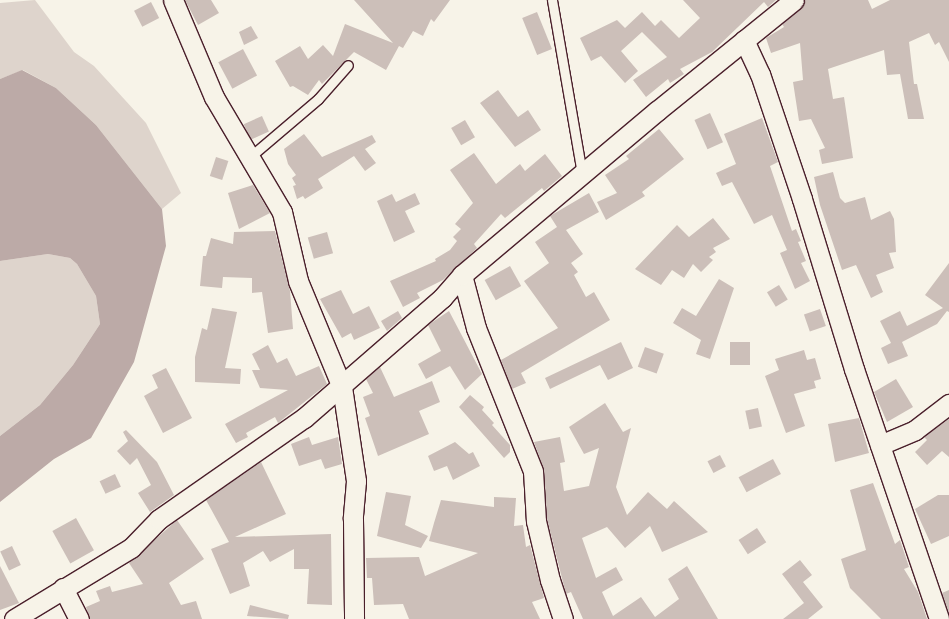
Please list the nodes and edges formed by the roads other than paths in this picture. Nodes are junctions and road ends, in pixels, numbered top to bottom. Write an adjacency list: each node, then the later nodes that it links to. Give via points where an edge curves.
1 (173, 0): 6 (street, via 214,97)
2 (552, 0): 7 (lane)
3 (794, 0): 4 (street)
4 (744, 40): 7 (street); 11 (street, via 760,74 802,199)
5 (348, 65): 6 (lane, via 318,99)
6 (251, 156): 9 (street, via 282,212 298,281)
7 (582, 173): 8 (street)
8 (462, 275): 9 (street, via 442,298); 16 (street, via 476,328 533,471 536,521)
9 (342, 388): 12 (street, via 159,519 132,548); 15 (street, via 356,481)
10 (949, 404): 11 (street, via 915,430)
11 (880, 445): 17 (street)
12 (63, 588): 13 (street); 14 (street)
13 (14, 619)
14 (79, 619)
15 (354, 619)
16 (563, 619)
17 (939, 619)

